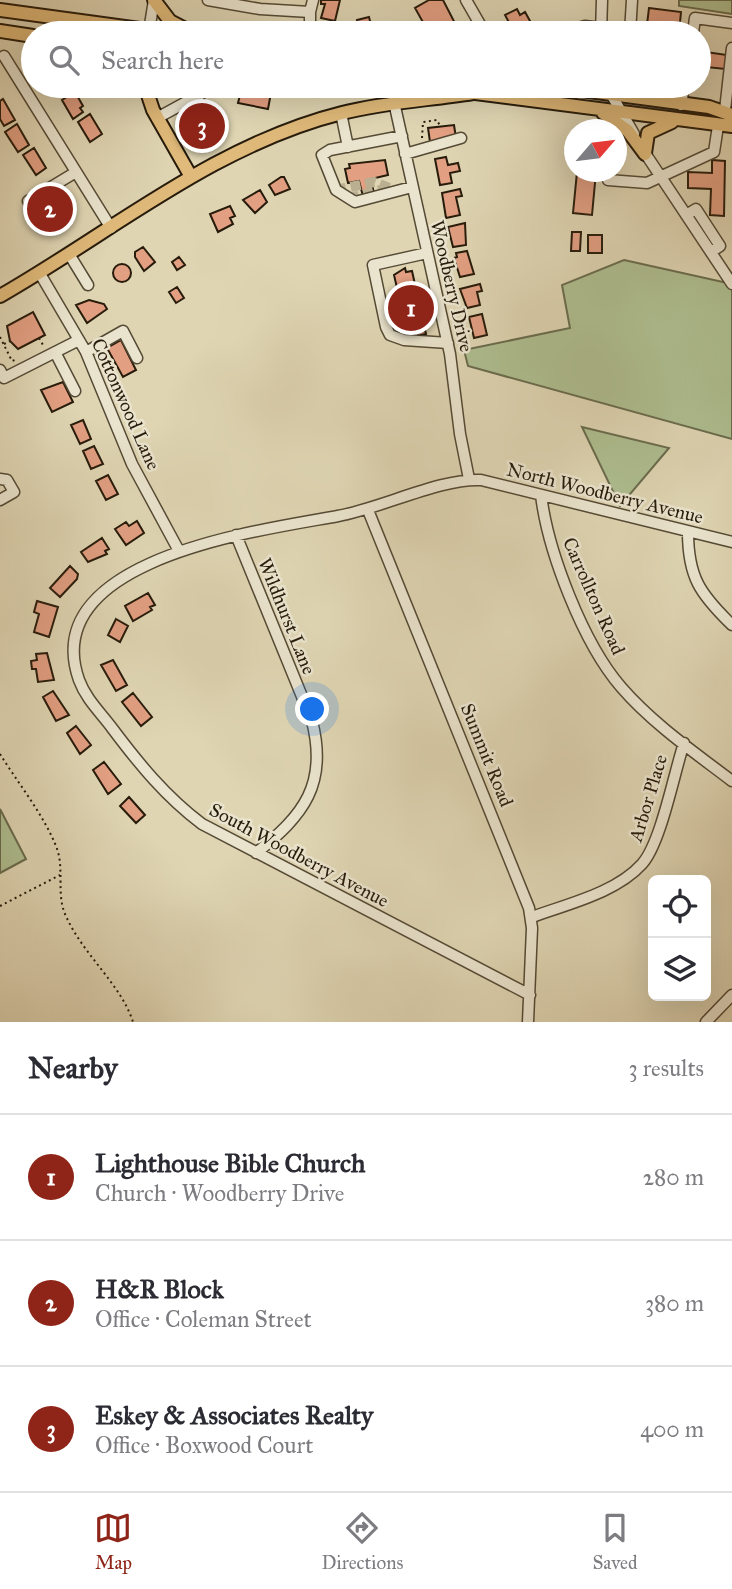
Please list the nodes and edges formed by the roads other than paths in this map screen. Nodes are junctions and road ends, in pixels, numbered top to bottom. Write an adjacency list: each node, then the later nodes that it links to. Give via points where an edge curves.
1 (153, 0): 11 (street); 12 (main road)
2 (208, 0): 7 (street)
3 (313, 0): 9 (street)
4 (466, 0): 14 (street)
5 (602, 0): 15 (street)
6 (632, 0): 16 (street)
7 (260, 5): 9 (street)
8 (0, 10): 10 (main road)
9 (310, 12): 13 (street)
10 (74, 21)
11 (150, 21)
12 (170, 21)
13 (310, 21)
14 (478, 21)
15 (601, 21)
16 (631, 21)
17 (695, 21): 18 (street)
18 (732, 23)
19 (0, 31): 20 (main road)
20 (21, 34)
21 (732, 48): 38 (street)
22 (4, 56): 23 (street)
23 (21, 83)
24 (30, 98): 49 (street)
25 (150, 98): 39 (main road)
26 (194, 98): 39 (street)
27 (442, 98): 33 (main road)
28 (509, 98): 36 (main road)
29 (597, 98): 36 (street)
30 (614, 98): 40 (street)
31 (636, 98): 34 (main road)
32 (682, 98): 34 (street)
33 (394, 102): 37 (main road); 44 (street, Woodberry Drive)
34 (681, 105): 35 (main road)
35 (709, 107): 38 (main road); 40 (main road, via 700,113 647,106)
36 (596, 110): 40 (main road); 48 (main road, via 615,119)
37 (341, 113): 46 (street); 50 (main road, via 285,132)
38 (729, 113)
39 (157, 118): 50 (main road)
40 (629, 119): 41 (main road); 48 (street)
41 (678, 121): 43 (main road); 48 (main road, via 648,133)
42 (732, 126): 43 (main road)
43 (718, 127): 51 (street, via 714,152)
44 (402, 136): 46 (street); 47 (street, Woodberry Drive)
45 (461, 138): 47 (street)
46 (348, 146): 53 (street, via 322,155 336,190 355,202)
47 (405, 154): 53 (street, Woodberry Drive)
48 (645, 154): 51 (street)
49 (76, 172): 54 (street); 55 (street)
50 (190, 175): 55 (main road)
51 (659, 175): 52 (street, via 646,183); 59 (street)
52 (627, 182)
53 (412, 187): 56 (street, Woodberry Drive)
54 (28, 201)
55 (111, 228): 57 (main road)
56 (427, 253): 63 (street, Woodberry Drive); 63 (street, via 373,265 386,327 390,335 404,340)
57 (69, 254): 58 (main road); 60 (street)
58 (39, 272): 61 (main road); 62 (street, Cottonwood Lane)
59 (732, 284)
60 (88, 285)
61 (1, 292)
62 (79, 340): 64 (street); 65 (street, Cottonwood Lane)
63 (448, 343): 70 (street, Woodberry Drive)
64 (55, 352): 67 (street, via 4,378); 68 (street)
65 (86, 352): 66 (street, via 123,331); 77 (street, Cottonwood Lane, via 132,464)
66 (138, 358)
67 (0, 370)
68 (75, 391)
69 (0, 479): 72 (street, via 7,480 13,492)
70 (469, 480): 71 (street, North Woodberry Avenue); 73 (street, South Woodberry Avenue)
71 (541, 495): 74 (street, North Woodberry Avenue); 79 (street, Carrollton Road, via 550,542 594,648 628,695)
72 (0, 500)
73 (369, 510): 75 (street, South Woodberry Avenue); 82 (street, Summit Road)
74 (688, 532): 76 (street, North Woodberry Avenue); 78 (street, via 695,581)
75 (236, 535): 77 (street, South Woodberry Avenue); 81 (street, Wildhurst Lane, via 312,721 317,752 313,786 301,811)
76 (732, 542)
77 (178, 551): 81 (street, South Woodberry Avenue, via 124,579 93,602 74,640 75,666 95,708 163,791 202,824)
78 (732, 625)
79 (684, 743): 80 (street, Carrollton Road); 82 (street, Arbor Place, via 658,832 644,862 603,890)
80 (732, 781)
81 (257, 853): 83 (street, South Woodberry Avenue)
82 (532, 917): 83 (street, Summit Road)
83 (530, 995): 85 (street, Summit Road)
84 (732, 995): 86 (street)
85 (528, 1022)
86 (706, 1022)

